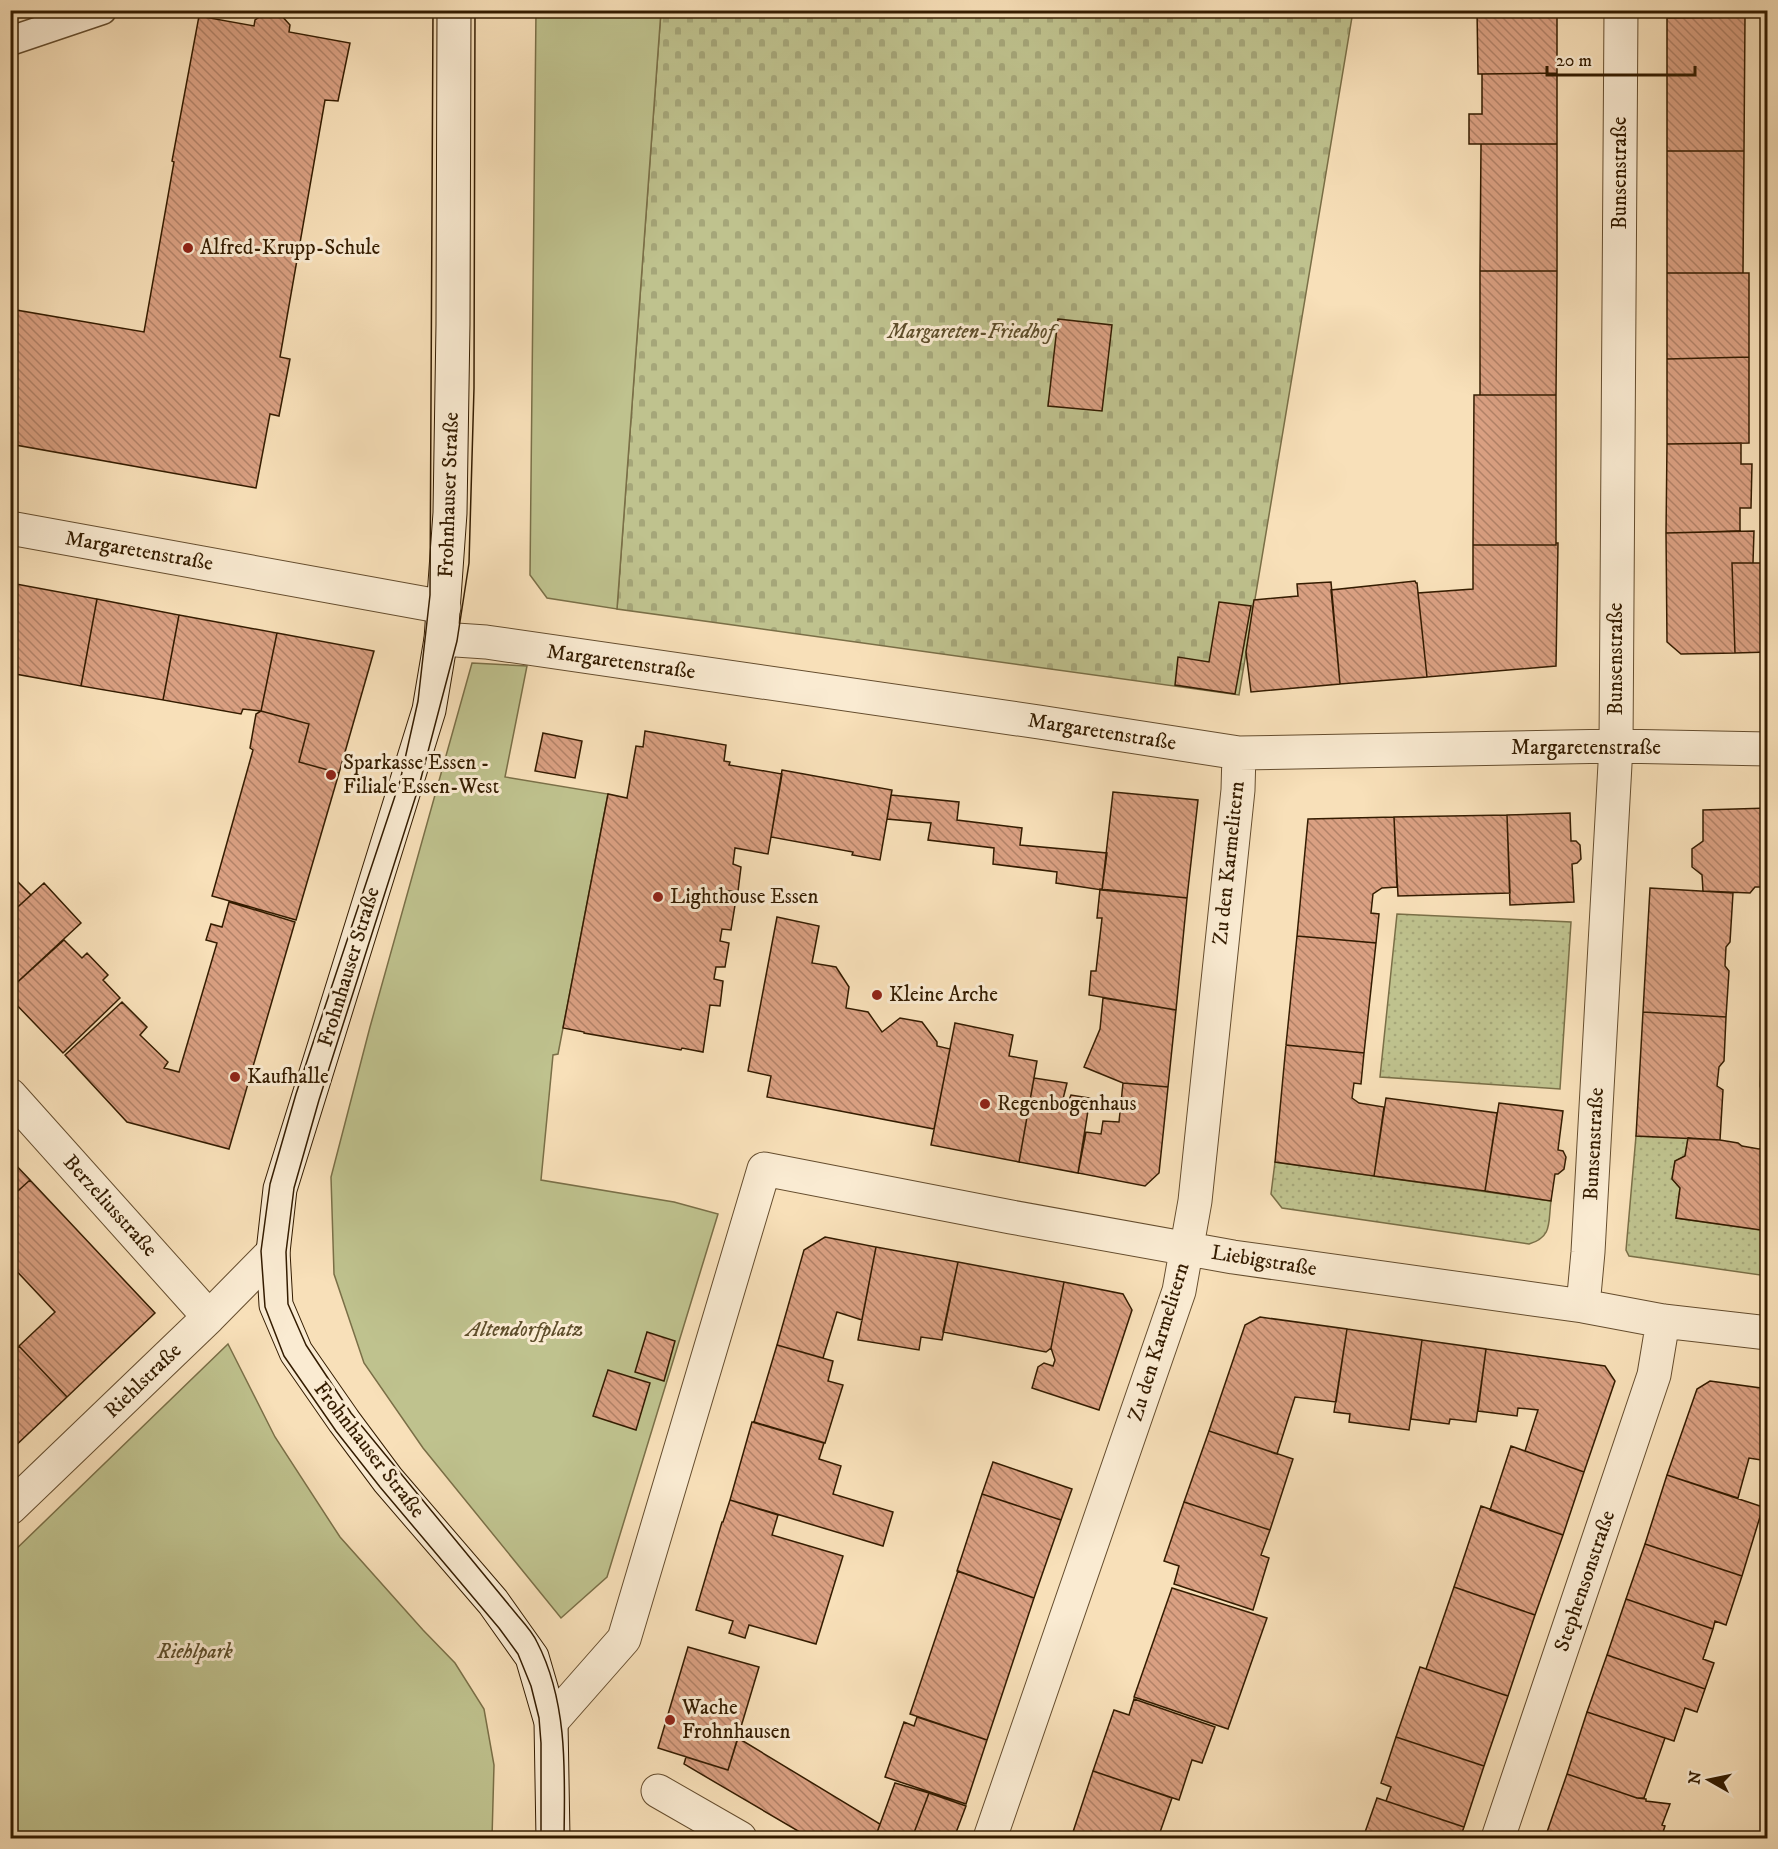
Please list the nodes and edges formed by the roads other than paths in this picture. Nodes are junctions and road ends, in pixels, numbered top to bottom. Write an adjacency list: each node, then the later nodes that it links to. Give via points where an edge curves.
1 (102, 10): 4 (lane)
2 (454, 10): 6 (street, Frohnhauser Straße, via 453,324)
3 (1621, 10): 8 (street, Bunsenstraße)
4 (10, 41)
5 (10, 528): 6 (street, Margaretenstraße)
6 (444, 607): 7 (street, Frohnhauser Straße)
7 (441, 639): 10 (street, Margaretenstraße, via 486,642); 13 (street, Frohnhauser Straße, via 429,710 280,1189)
8 (1616, 746): 9 (street, Margaretenstraße); 10 (street, Margaretenstraße); 14 (street, Bunsenstraße)
9 (1767, 749)
10 (1239, 753): 12 (street, Zu den Karmelitern)
11 (10, 1095): 15 (street, Berzeliusstraße)
12 (1188, 1248): 14 (street, Liebigstraße); 19 (street, Liebigstraße, via 764,1169 624,1638); 23 (street, Zu den Karmelitern, via 1179,1292)
13 (273, 1252): 15 (street, Riehlstraße); 19 (street, Frohnhauser Straße, via 276,1305 296,1352 388,1480 493,1602 532,1657)
14 (1583, 1306): 16 (street, Liebigstraße)
15 (209, 1317): 18 (street, Riehlstraße)
16 (1663, 1321): 17 (street, Liebigstraße); 24 (street, Stephensonstraße, via 1654,1375)
17 (1767, 1333)
18 (10, 1508)
19 (551, 1722): 21 (street, Frohnhauser Straße)
20 (658, 1791): 22 (street)
21 (553, 1839)
22 (740, 1839)
23 (990, 1839)
24 (1498, 1839)

